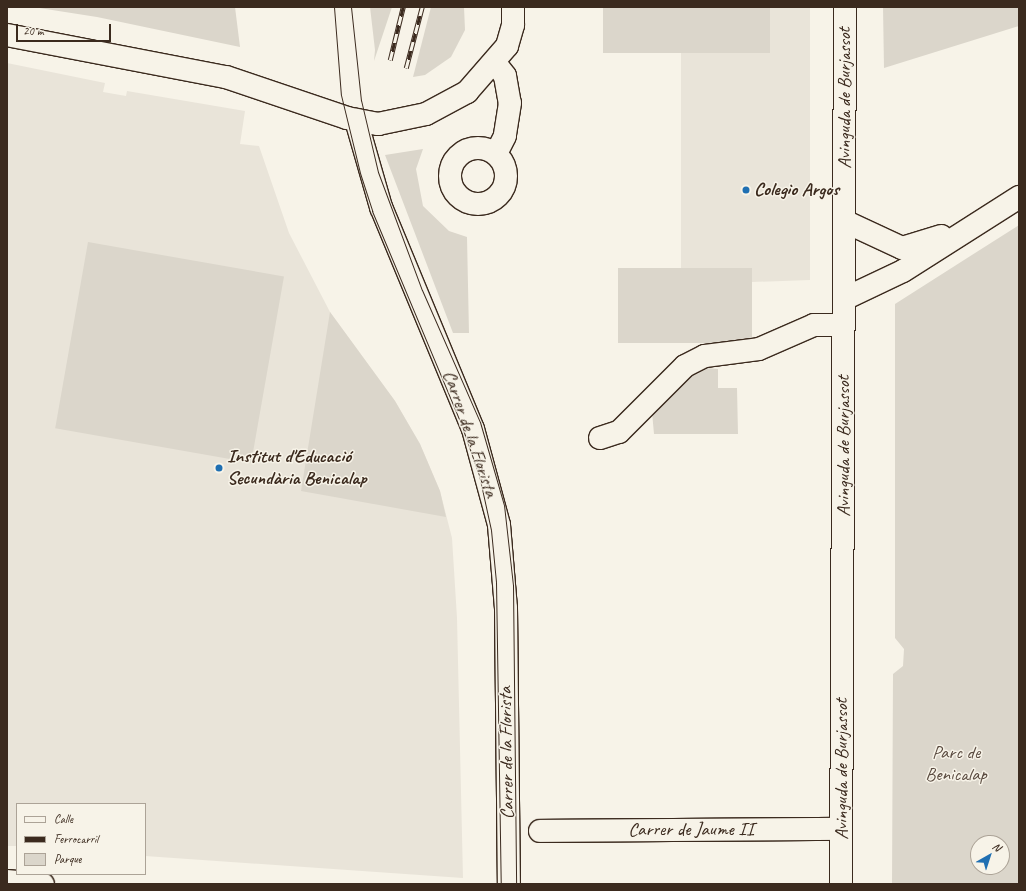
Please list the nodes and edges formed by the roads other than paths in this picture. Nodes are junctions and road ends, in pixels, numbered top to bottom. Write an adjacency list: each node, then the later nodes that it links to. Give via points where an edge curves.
1 (513, 7): 4 (street, via 513,24 507,46)
2 (845, 7): 8 (street, Avinguda de Burjassot)
3 (7, 35): 5 (street, via 226,77)
4 (495, 63): 5 (street, via 467,92 426,114 378,124); 6 (street, via 505,76 510,103 505,136)
5 (356, 120): 17 (street, Carrer de la Florista, via 372,185 473,429 493,496 506,608)
6 (496, 154)
7 (1019, 197): 9 (street)
8 (844, 222): 9 (street, via 902,248); 10 (street, Avinguda de Burjassot)
9 (976, 223): 10 (street, via 903,271)
10 (844, 299): 11 (street, Avinguda de Burjassot)
11 (844, 325): 12 (street, via 814,325 759,349 705,356 685,366 619,432); 13 (street, Avinguda de Burjassot)
12 (600, 438)
13 (841, 829): 14 (street, Carrer de Jaume II); 18 (street, Avinguda de Burjassot)
14 (540, 831)
15 (7, 881): 16 (street)
16 (43, 884)
17 (509, 884)
18 (841, 884)

